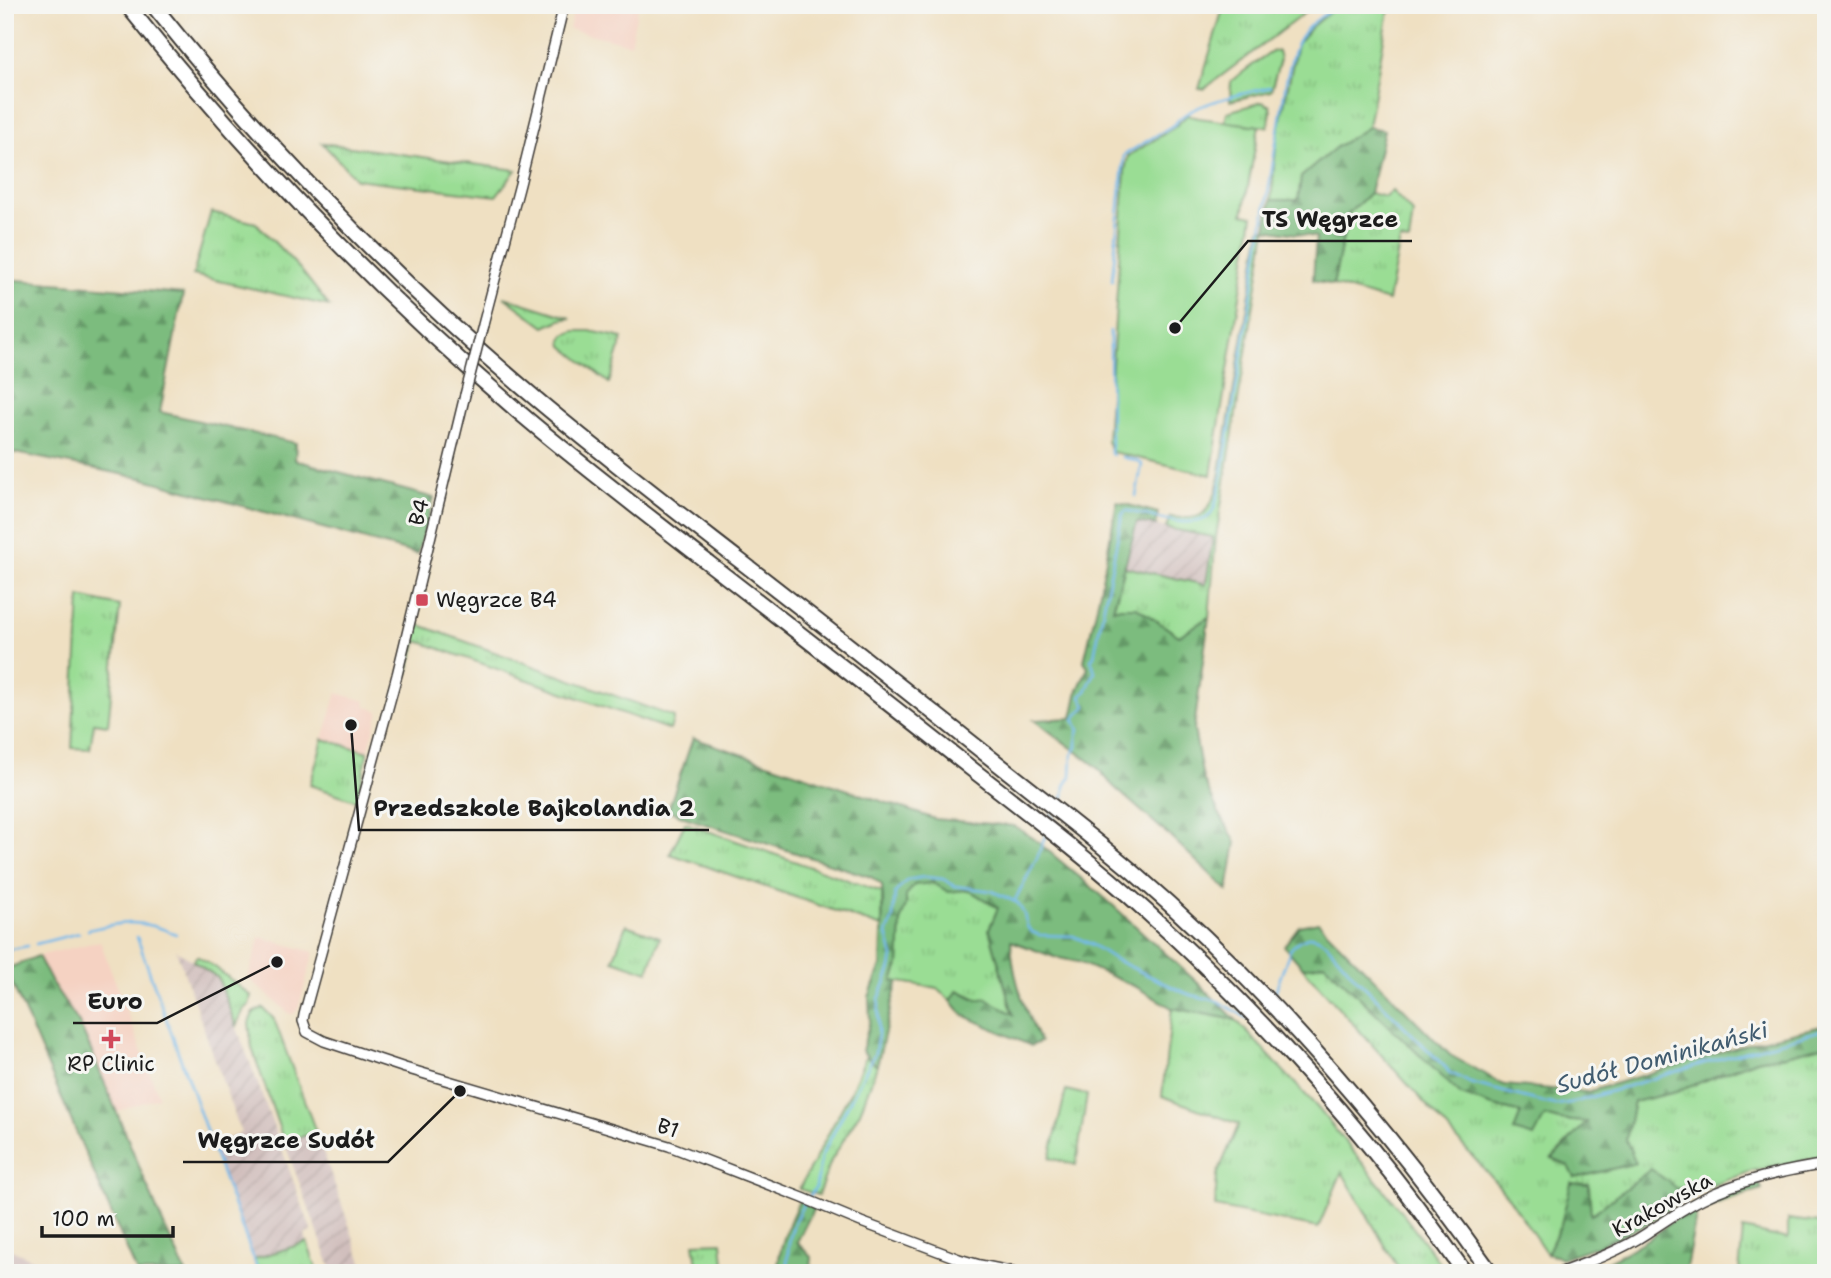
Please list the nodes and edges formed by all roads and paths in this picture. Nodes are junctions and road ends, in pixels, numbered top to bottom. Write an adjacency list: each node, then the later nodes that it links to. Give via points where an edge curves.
1 (127, 5): 7 (highway, via 302,206 472,370 583,465 1057,835 1172,936 1324,1092 1408,1193)
2 (153, 5): 8 (highway, via 301,176 453,326 588,442 1134,872 1207,939 1378,1123)
3 (564, 5): 4 (street, B4, bridge)
4 (304, 1026): 6 (street, B1, via 311,1035 335,1045 669,1146 959,1259)
5 (1826, 1164): 9 (street, Krakowska, via 1754,1180 1705,1197 1618,1249)
6 (1020, 1273)
7 (1465, 1273)
8 (1491, 1273)
9 (1559, 1273)

